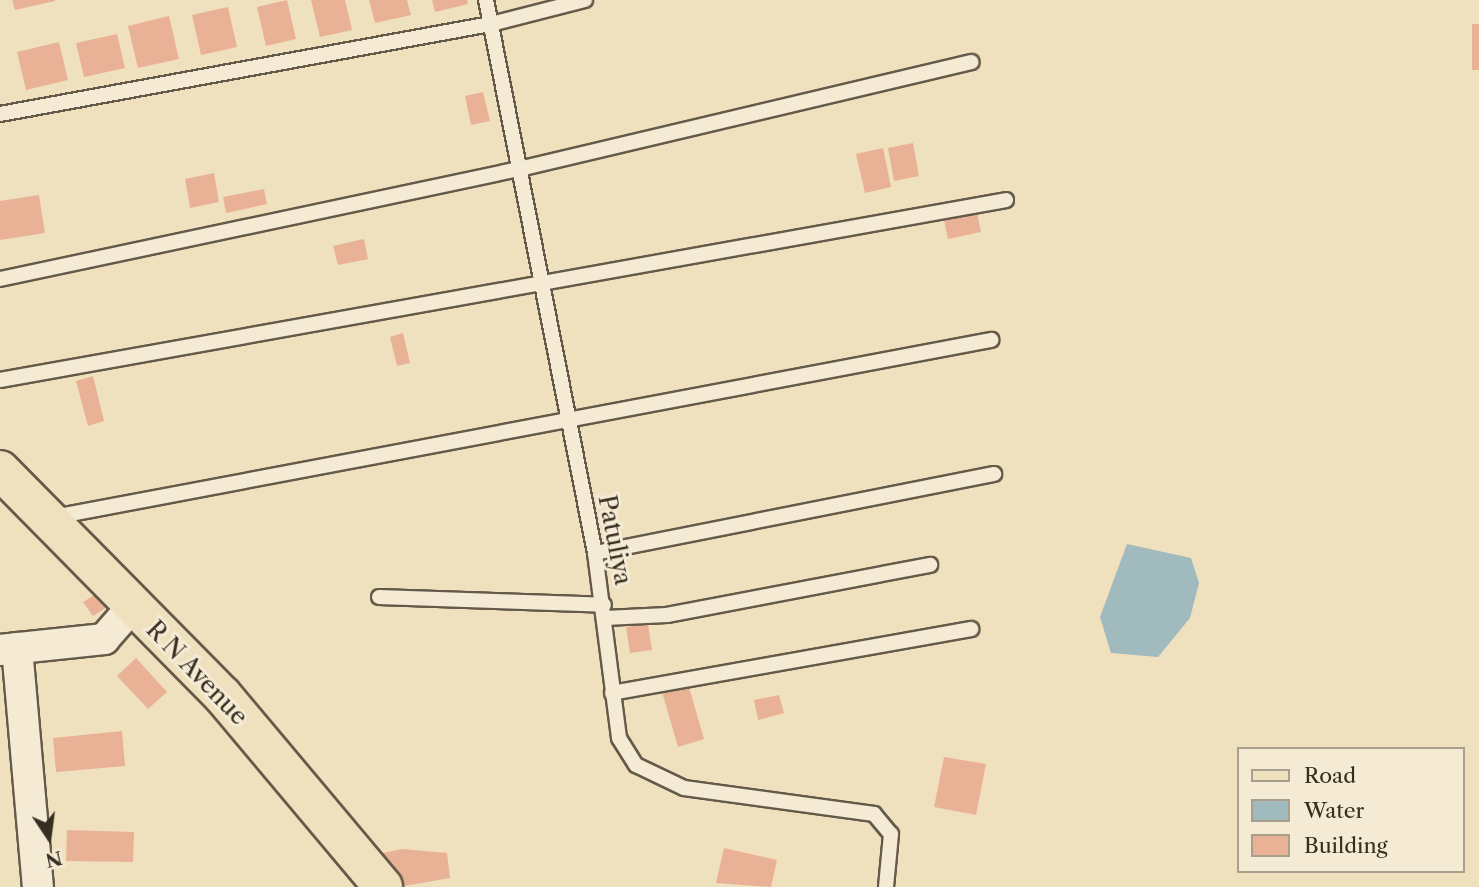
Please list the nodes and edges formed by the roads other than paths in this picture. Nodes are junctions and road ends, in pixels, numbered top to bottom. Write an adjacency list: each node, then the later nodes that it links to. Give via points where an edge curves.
1 (486, 0): 3 (lane, Patuliya)
2 (585, 0): 3 (lane)
3 (491, 24): 5 (lane); 6 (lane, Patuliya)
4 (972, 62): 6 (lane)
5 (1, 109)
6 (519, 169): 8 (lane); 9 (lane, Patuliya)
7 (1006, 200): 9 (lane)
8 (0, 279)
9 (541, 283): 11 (lane); 12 (lane, Patuliya)
10 (991, 340): 12 (lane)
11 (0, 380)
12 (568, 422): 15 (lane); 16 (lane, Patuliya)
13 (0, 470): 15 (main road, R N Avenue)
14 (994, 474): 16 (lane)
15 (42, 520): 19 (main road, R N Avenue)
16 (595, 553): 20 (lane, Patuliya)
17 (930, 565): 20 (lane, via 667,615)
18 (379, 597): 20 (lane)
19 (132, 607): 22 (street, via 104,639); 25 (main road, R N Avenue, via 223,696)
20 (605, 611): 23 (lane, Patuliya)
21 (971, 629): 23 (lane)
22 (9, 649): 24 (street)
23 (612, 693): 26 (lane, Patuliya, via 619,738 636,765 684,789 880,818 891,834)
24 (38, 887)
25 (383, 887)
26 (886, 887)

